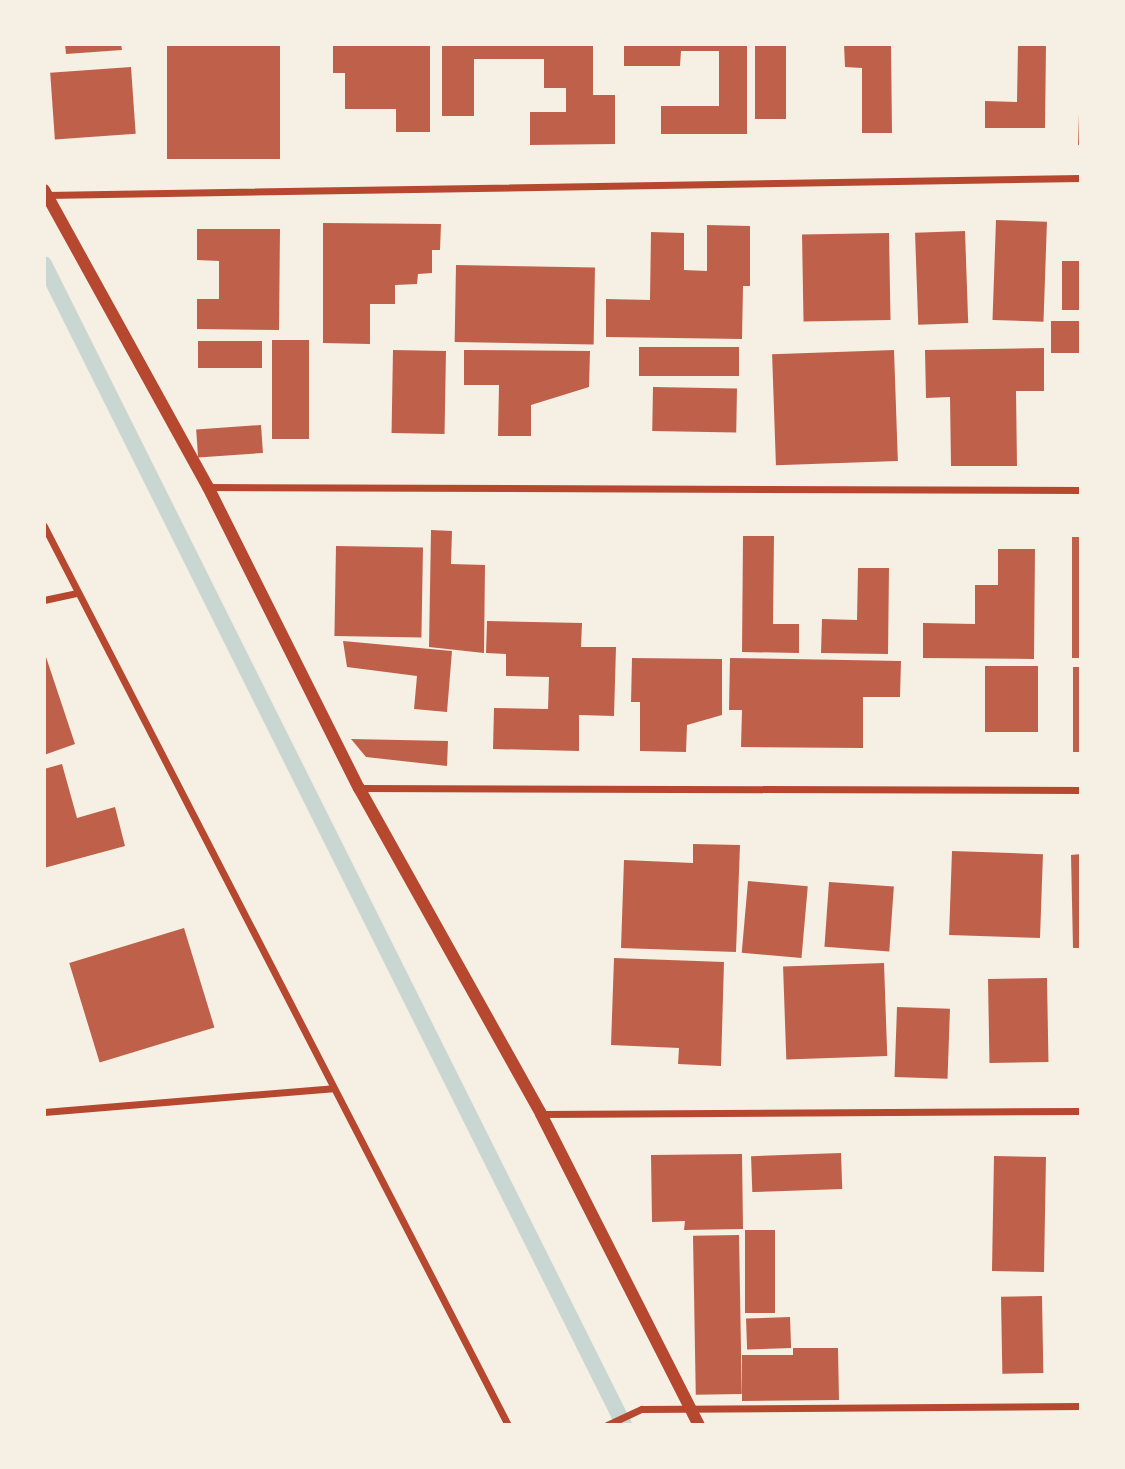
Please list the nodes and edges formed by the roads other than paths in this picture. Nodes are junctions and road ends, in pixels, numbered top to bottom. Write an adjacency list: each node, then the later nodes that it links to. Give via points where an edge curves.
1 (1081, 178): 2 (street)
2 (45, 193): 3 (street)
3 (208, 487): 4 (street); 8 (street)
4 (1081, 490)
5 (44, 526): 6 (street)
6 (77, 593): 7 (street); 10 (street)
7 (44, 600)
8 (359, 788): 9 (street); 13 (street)
9 (1081, 790)
10 (333, 1088): 12 (street); 16 (street)
11 (1081, 1111): 13 (street)
12 (44, 1112)
13 (541, 1114): 15 (street)
14 (1081, 1406): 15 (street)
15 (691, 1408): 17 (street, via 642,1409); 18 (street)
16 (508, 1425)
17 (607, 1425)
18 (699, 1425)

